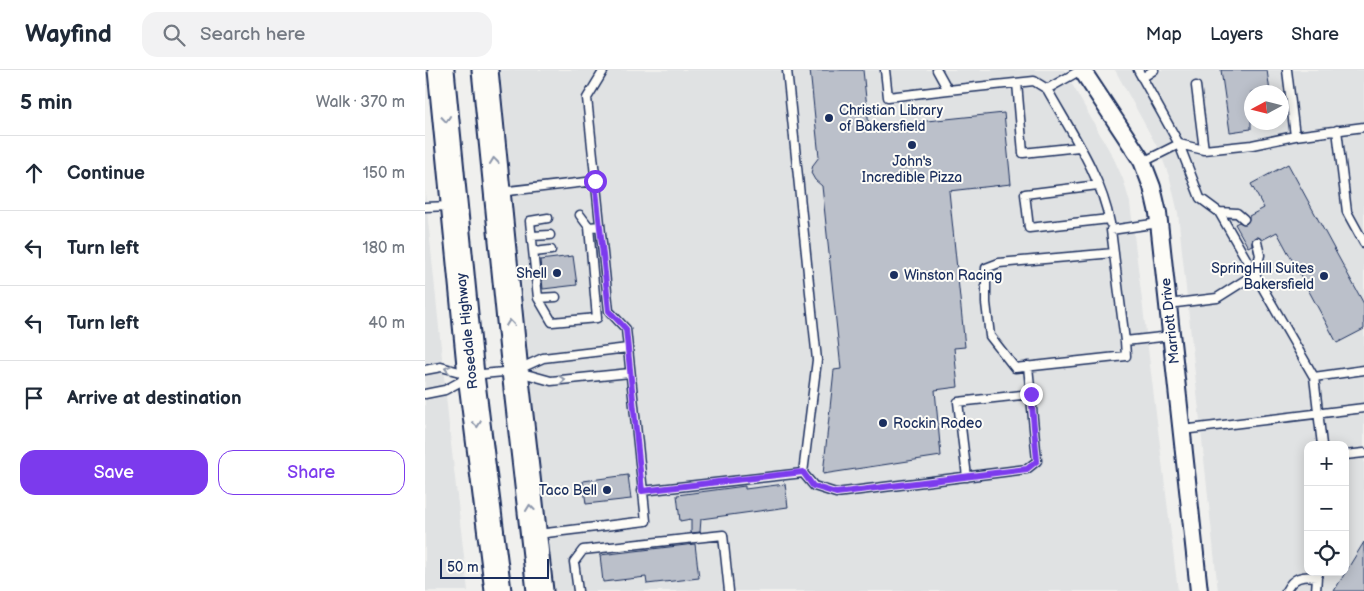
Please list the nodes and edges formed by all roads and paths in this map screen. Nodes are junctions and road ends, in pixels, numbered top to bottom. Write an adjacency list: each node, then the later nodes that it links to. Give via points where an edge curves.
1 (441, 70): 26 (main road, Rosedale Highway, one-way to 26)
2 (485, 70): 25 (main road, one-way to 2)
3 (604, 70): 23 (lane, via 587,98)
4 (787, 70): 68 (lane, via 817,360)
5 (885, 70): 15 (lane, via 888,97)
6 (937, 70): 15 (lane)
7 (1082, 70): 14 (lane); 22 (street, Marriott Drive)
8 (1138, 70): 11 (lane)
9 (1153, 70): 11 (lane)
10 (1287, 70): 18 (lane)
11 (1143, 78): 19 (lane)
12 (1017, 83): 14 (lane, via 1034,81); 15 (lane); 20 (lane, via 1023,153)
13 (1196, 86): 21 (lane)
14 (1047, 89): 20 (lane)
15 (948, 90)
16 (1364, 127): 17 (lane)
17 (1337, 130): 18 (lane); 40 (lane, via 1347,212)
18 (1295, 136): 21 (lane)
19 (1179, 144): 21 (lane); 22 (lane); 28 (lane, via 1200,198)
20 (1079, 147): 24 (lane)
21 (1204, 150)
22 (1143, 162): 33 (street, Marriott Drive, via 1152,186)
23 (595, 181): 25 (lane); 34 (lane)
24 (1098, 185): 32 (lane, via 1107,205); 32 (lane, via 1025,194 1029,228)
25 (497, 193): 56 (main road, one-way to 25)
26 (455, 206): 27 (lane); 58 (main road, Rosedale Highway)
27 (425, 207)
28 (1219, 212): 31 (lane, via 1237,213); 44 (lane)
29 (580, 215): 35 (lane)
30 (548, 218): 38 (lane, via 530,220)
31 (1244, 219)
32 (1109, 220): 36 (lane)
33 (1159, 223): 36 (lane); 47 (street, Marriott Drive)
34 (600, 226): 35 (lane); 48 (lane)
35 (586, 230): 49 (lane, via 591,294)
36 (1111, 230): 43 (lane)
37 (550, 234): 38 (lane)
38 (532, 236): 42 (lane)
39 (1257, 242): 44 (lane, via 1261,255)
40 (1364, 243)
41 (551, 250): 42 (lane)
42 (534, 252): 46 (lane)
43 (1114, 253): 51 (lane); 53 (lane, via 999,263 986,268 990,336 1015,368)
44 (1255, 274): 47 (lane, via 1217,298); 59 (lane)
45 (556, 297): 46 (lane)
46 (538, 298): 49 (lane, via 552,322)
47 (1168, 304): 50 (street, Marriott Drive)
48 (609, 311): 49 (lane); 52 (lane, via 626,329)
49 (597, 318)
50 (1171, 336): 51 (lane); 64 (street, Marriott Drive)
51 (1125, 341): 53 (lane, via 1126,356)
52 (628, 348): 56 (lane, via 543,358); 57 (lane)
53 (1028, 366): 61 (lane)
54 (425, 370): 58 (lane, one-way to 54, via 441,367)
55 (1364, 370): 59 (lane)
56 (515, 371): 57 (lane, one-way to 57, via 551,381); 58 (lane); 71 (main road, one-way to 56)
57 (630, 373): 70 (lane)
58 (471, 376): 60 (lane, via 445,390); 72 (main road, Rosedale Highway, one-way to 72)
59 (1314, 376): 63 (lane)
60 (425, 394)
61 (1031, 394): 69 (lane, via 1037,461 1027,469); 69 (lane, via 958,402)
62 (1364, 408): 63 (lane)
63 (1318, 414): 64 (lane); 65 (lane)
64 (1182, 430): 81 (street, Marriott Drive)
65 (1321, 441)
66 (1364, 453): 67 (lane)
67 (1349, 455)
68 (803, 472): 69 (lane, via 813,486 836,493); 70 (lane)
69 (967, 477)
70 (642, 491): 71 (lane, via 646,521)
71 (533, 534): 78 (main road)
72 (493, 552): 75 (main road); 76 (main road, Rosedale Highway); 77 (main road)
73 (1304, 576): 82 (lane, via 1289,584)
74 (1318, 576): 83 (lane)
75 (489, 591)
76 (498, 591)
77 (515, 591)
78 (539, 591)
79 (578, 591): 80 (lane, via 574,562 583,550 723,535)
80 (729, 591)
81 (1199, 591)
82 (1285, 591)
83 (1315, 591)

